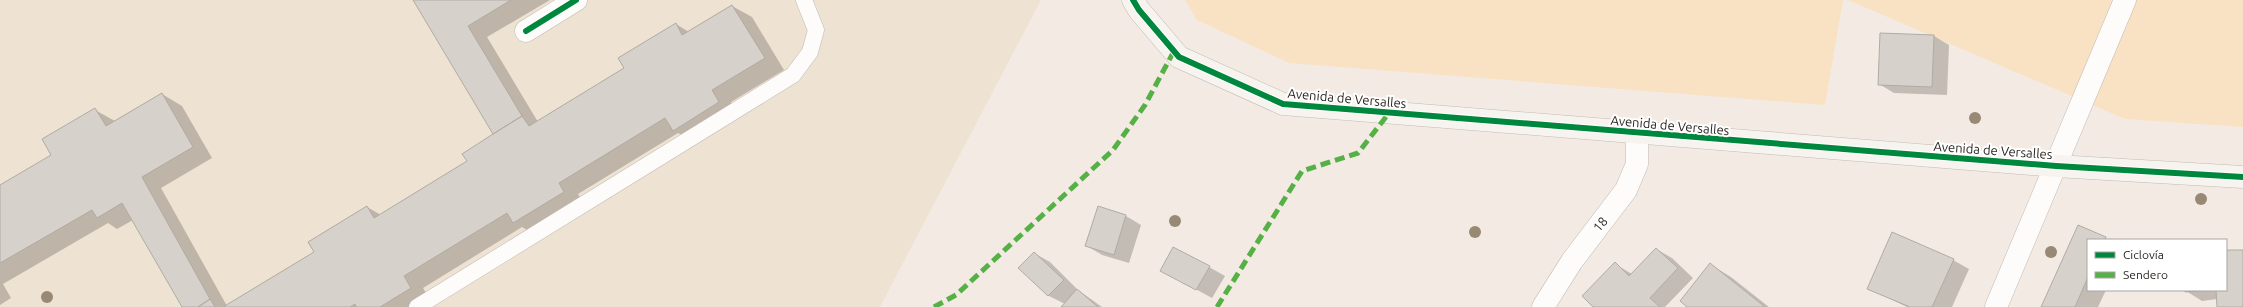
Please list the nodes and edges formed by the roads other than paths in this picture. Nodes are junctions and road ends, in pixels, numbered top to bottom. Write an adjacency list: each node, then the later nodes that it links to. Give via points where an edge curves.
1 (576, 0): 5 (street)
2 (804, 0): 9 (lane, via 816,30 810,52 793,74)
3 (1133, 0): 6 (street, Avenida de Versalles, via 1179,57 1283,104)
4 (2125, 0): 7 (street)
5 (526, 30)
6 (1637, 134): 7 (street, Avenida de Versalles); 10 (street, 18, via 1637,164 1626,190 1576,255)
7 (2056, 166): 8 (street, Avenida de Versalles); 11 (street, Avenida de Versalles)
8 (2243, 177)
9 (417, 307)
10 (1543, 307)
11 (1996, 307)

